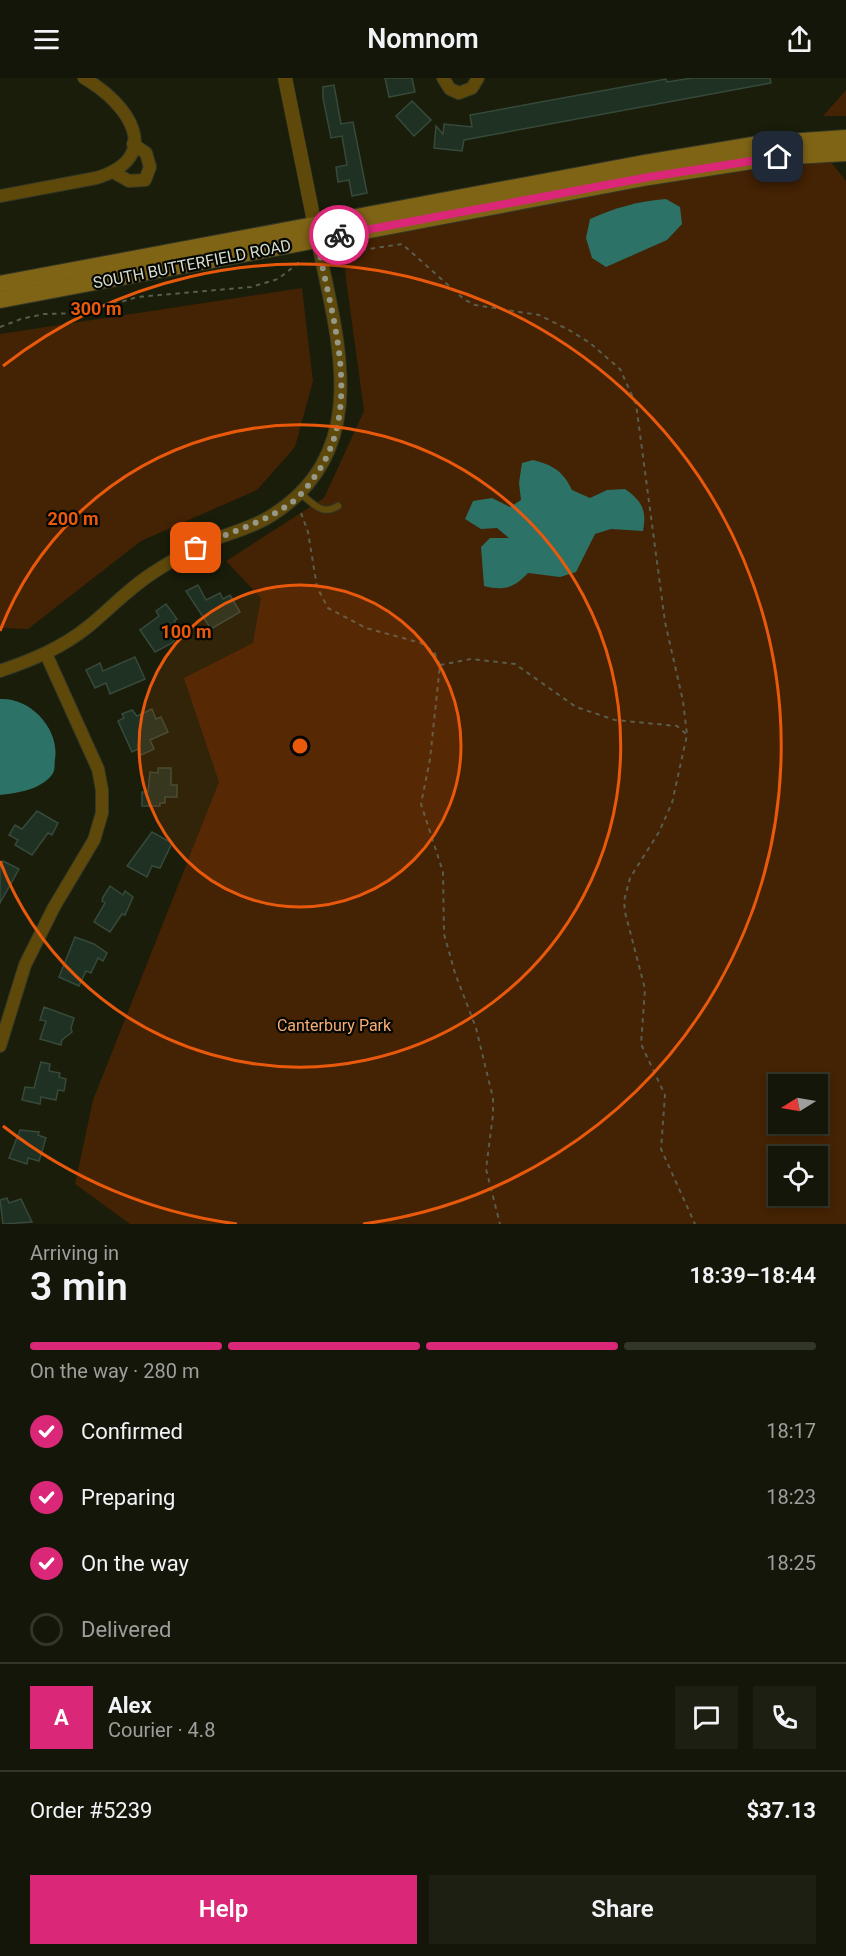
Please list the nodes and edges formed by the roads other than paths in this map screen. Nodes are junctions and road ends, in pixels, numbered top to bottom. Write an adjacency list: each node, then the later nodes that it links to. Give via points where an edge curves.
1 (84, 78): 6 (street, via 103,88 128,114)
2 (285, 78): 10 (street)
3 (443, 78): 4 (street, via 450,89 459,93 472,88)
4 (478, 78)
5 (846, 138): 10 (main road, SOUTH BUTTERFIELD ROAD, via 759,144)
6 (133, 144): 8 (street, via 128,159); 8 (street, via 146,153 150,167 145,180 129,181)
7 (846, 153): 10 (main road, SOUTH BUTTERFIELD ROAD, via 778,157)
8 (113, 172): 9 (street)
9 (0, 196)
10 (316, 231): 11 (main road, SOUTH BUTTERFIELD ROAD); 12 (main road, SOUTH BUTTERFIELD ROAD); 13 (street, via 342,374 341,407 330,450)
11 (0, 284)
12 (0, 300)
13 (301, 494): 14 (lane, via 322,511); 15 (street, via 267,519 210,541 146,576 88,626)
14 (338, 506)
15 (46, 654): 16 (street); 17 (street, via 98,769 102,813 94,840 25,965)
16 (0, 671)
17 (0, 1046)

